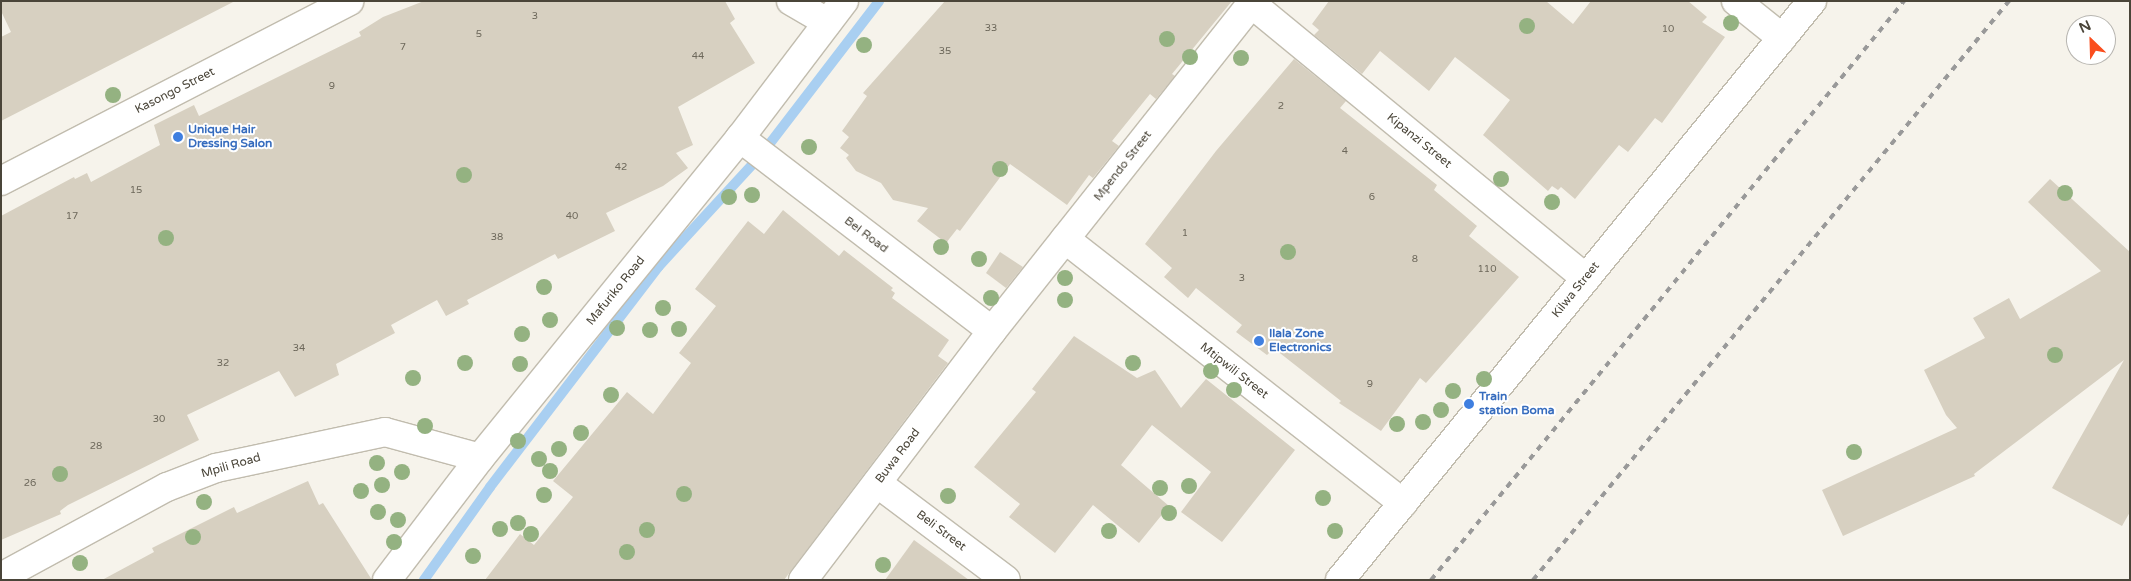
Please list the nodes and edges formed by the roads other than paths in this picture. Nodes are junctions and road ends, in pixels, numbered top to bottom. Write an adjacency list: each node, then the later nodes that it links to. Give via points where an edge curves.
1 (350, 1): 10 (street, Kasongo Street)
2 (791, 1): 7 (street)
3 (844, 1): 7 (street, Mafuriko Road)
4 (1736, 1): 8 (street)
5 (1812, 1): 8 (street, Kilwa Street)
6 (1253, 2): 11 (street, Mpendo Street); 12 (street, Kipanzi Street)
7 (827, 22): 9 (street, Mafuriko Road)
8 (1782, 38): 12 (street, Kilwa Street)
9 (740, 138): 13 (street, Bel Road); 14 (street, Mafuriko Road)
10 (1, 181)
11 (1065, 239): 13 (street, Mpendo Street); 16 (street, Mtipwili Street)
12 (1586, 278): 16 (street, Kilwa Street)
13 (992, 331): 15 (street, Buwa Road)
14 (480, 458): 17 (street, Mpili Road, via 385,432 216,468 167,487); 18 (street, Mafuriko Road)
15 (877, 483): 19 (street, Buwa Road); 20 (street, Beli Street)
16 (1403, 503): 21 (street, Kilwa Street)
17 (1, 577)
18 (387, 580)
19 (803, 580)
20 (1006, 580)
21 (1340, 580)

